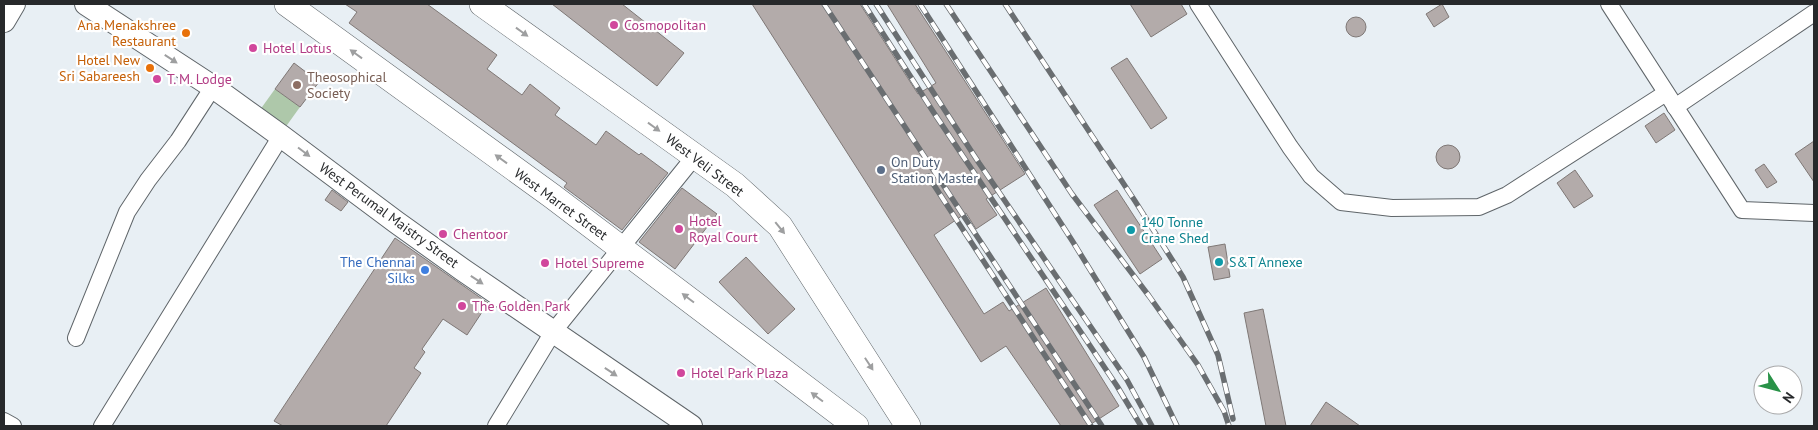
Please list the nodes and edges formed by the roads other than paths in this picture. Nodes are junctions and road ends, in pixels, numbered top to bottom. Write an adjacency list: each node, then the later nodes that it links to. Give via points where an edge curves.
1 (14, 4): 8 (street)
2 (86, 4): 9 (street, West Perumal Maistry Street, one-way to 9)
3 (287, 4): 15 (main road, West Marret Street, one-way to 3)
4 (482, 4): 13 (main road, West Veli Street, one-way to 13)
5 (1198, 4): 10 (street, via 1310,176 1341,202 1392,208 1479,207 1507,195)
6 (1609, 4): 10 (street)
7 (1814, 13): 11 (street)
8 (4, 21)
9 (213, 87): 12 (street, West Perumal Maistry Street); 17 (street, via 127,212)
10 (1666, 93): 11 (street)
11 (1675, 107): 14 (street, via 1742,210)
12 (281, 136): 16 (street, West Perumal Maistry Street, one-way to 16, via 396,222); 20 (street)
13 (695, 156): 15 (street); 24 (main road, West Veli Street, one-way to 24, via 735,185 780,226)
14 (1814, 213)
15 (622, 248): 16 (street); 23 (main road, West Marret Street, one-way to 15)
16 (553, 332): 21 (street); 22 (street, West Perumal Maistry Street, one-way to 22)
17 (76, 338)
18 (4, 421): 19 (street)
19 (13, 426)
20 (102, 426)
21 (496, 426)
22 (691, 426)
23 (856, 426)
24 (908, 426)

